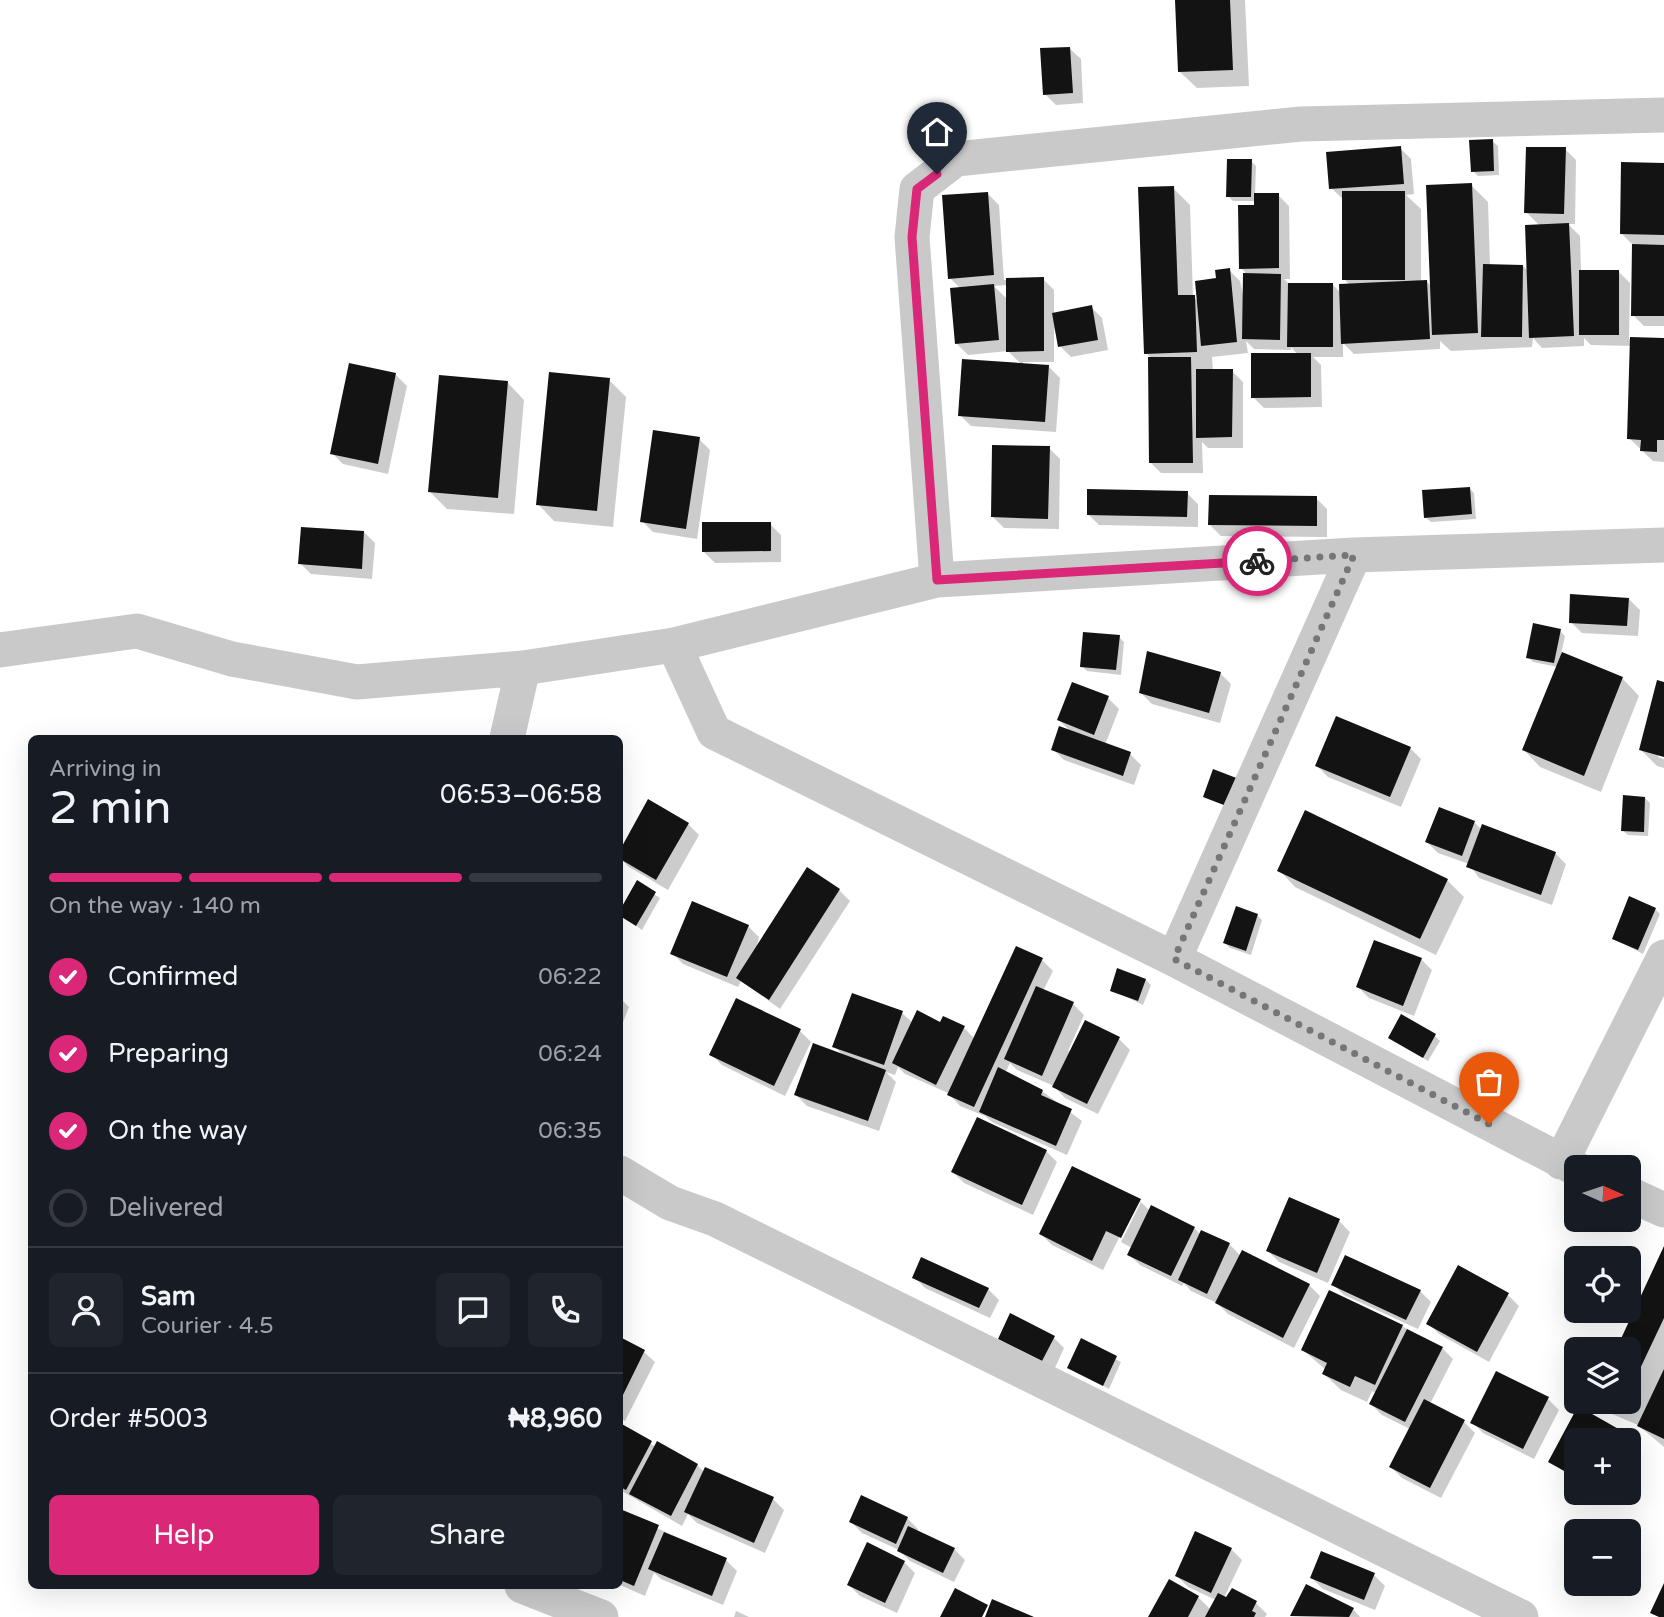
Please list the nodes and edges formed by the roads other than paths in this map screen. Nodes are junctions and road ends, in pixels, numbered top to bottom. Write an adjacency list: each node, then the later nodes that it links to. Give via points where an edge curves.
1 (1664, 115): 4 (street, via 1301,124 956,159 917,189 912,237)
2 (1664, 545): 3 (street)
3 (1354, 555): 4 (street); 10 (street)
4 (937, 580): 5 (street)
5 (674, 645): 7 (street); 10 (street, via 714,732)
6 (0, 650): 7 (street, via 137,631 232,659 357,682)
7 (523, 667): 8 (street)
8 (507, 735)
9 (1664, 957): 11 (street)
10 (1174, 959): 12 (street)
11 (1574, 1155)
12 (1564, 1162)
13 (623, 1175): 18 (street, via 670,1203 715,1219)
14 (1642, 1200): 15 (street)
15 (1664, 1210)
16 (530, 1589): 17 (street)
17 (601, 1617)
18 (1521, 1617)

